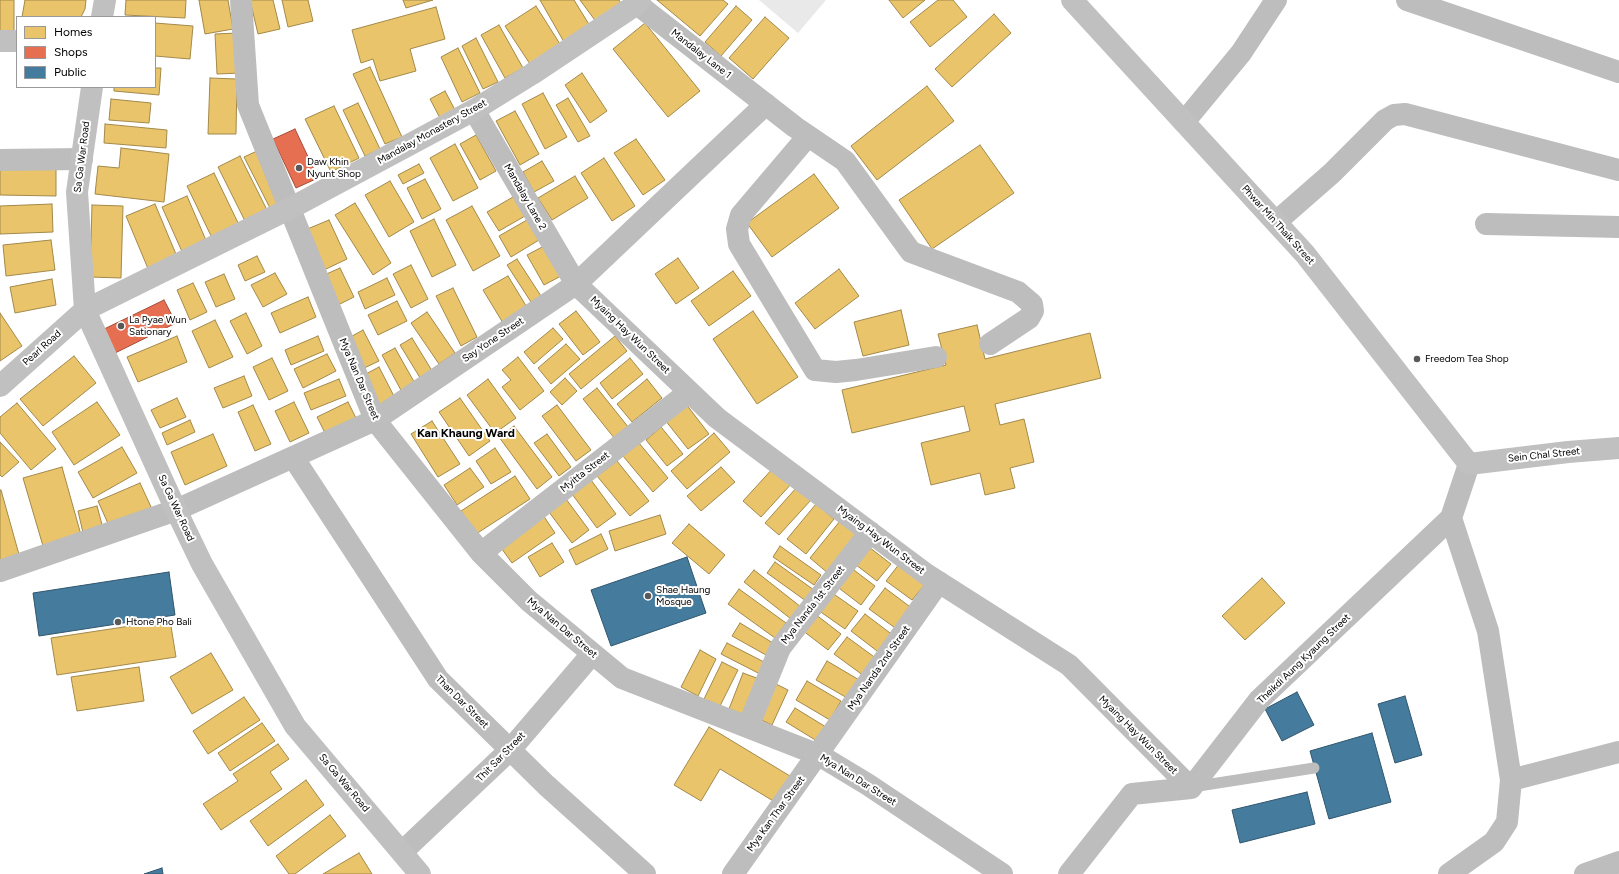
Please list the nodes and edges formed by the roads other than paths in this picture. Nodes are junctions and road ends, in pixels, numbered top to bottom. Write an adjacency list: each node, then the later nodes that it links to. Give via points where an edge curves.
1 (105, 0): 7 (street)
2 (241, 0): 19 (street, Mya Nan Dar Street, via 248,105)
3 (1072, 0): 14 (street, Phwar Min Thaik Street)
4 (1276, 0): 14 (street, via 1241,53)
5 (1407, 0): 10 (street)
6 (638, 2): 12 (street, Mandalay Lane 1); 13 (street, Mandalay Monastery Street)
7 (102, 16)
8 (0, 41): 9 (street)
9 (16, 41)
10 (1619, 72)
11 (92, 88): 16 (street, Sa Ga War Road)
12 (766, 104): 15 (street, Mandalay Lane 1); 23 (street, Say Yone Street)
13 (474, 110): 19 (street, Mandalay Monastery Street); 23 (street, Mandalay Lane 2)
14 (1184, 122): 20 (street, Phwar Min Thaik Street)
15 (808, 136): 25 (street, Mandalay Lane 1, via 845,161 911,252 1018,292 1032,304 1033,311 1029,318); 26 (street, via 741,214 737,229 739,244 815,370 836,372)
16 (82, 159): 17 (street); 24 (street, Sa Ga War Road, via 77,192)
17 (0, 160)
18 (1619, 170): 20 (street, via 1405,114 1394,115 1385,120 1332,173)
19 (291, 208): 24 (street, Mandalay Monastery Street); 29 (street, Mya Nan Dar Street)
20 (1276, 222): 32 (street, Phwar Min Thaik Street, via 1306,254)
21 (1486, 224): 22 (street)
22 (1619, 227)
23 (576, 284): 28 (street, Myaing Hay Wun Street); 29 (street, Say Yone Street)
24 (85, 310): 27 (street, Pearl Road); 33 (street, Sa Ga War Road)
25 (990, 344)
26 (936, 358)
27 (0, 386)
28 (689, 392): 35 (street, Myaing Hay Wun Street, via 717,418); 36 (street, Myitta Street)
29 (375, 420): 31 (street, Say Yone Street); 36 (street, Mya Nan Dar Street)
30 (1619, 448): 32 (street, Sein Chal Street)
31 (293, 457): 33 (street, Say Yone Street); 41 (street, Than Dar Street, via 438,679)
32 (1469, 464): 34 (street, Theikdi Aung Kyaung Street)
33 (176, 510): 37 (street, Say Yone Street); 47 (street, Sa Ga War Road, via 202,564 295,726)
34 (1451, 518): 45 (street, via 1488,631); 46 (street, Theikdi Aung Kyaung Street, via 1259,700)
35 (870, 532): 38 (street, Myaing Hay Wun Street); 40 (street, Mya Nanda 1st Street, via 780,648)
36 (481, 553): 39 (street, Mya Nan Dar Street, via 528,601)
37 (0, 571)
38 (939, 582): 43 (street, Mya Nanda 2nd Street); 46 (street, Myaing Hay Wun Street, via 1069,666)
39 (592, 654): 40 (street, Mya Nan Dar Street, via 622,678); 41 (street, Thit Sar Street)
40 (748, 727): 43 (street, Mya Nan Dar Street)
41 (510, 750): 47 (street, Thit Sar Street); 51 (street, Than Dar Street, via 546,786)
42 (1619, 752): 45 (street)
43 (819, 755): 52 (street, Mya Kan Thar Street); 53 (street, Mya Nan Dar Street)
44 (1314, 768): 46 (lane)
45 (1511, 780): 49 (street, via 1506,822 1494,842)
46 (1191, 788): 54 (street, via 1132,794)
47 (402, 852): 50 (street, Sa Ga War Road)
48 (1619, 862): 55 (street)
49 (1459, 872)
50 (420, 874)
51 (645, 874)
52 (734, 874)
53 (1002, 874)
54 (1069, 874)
55 (1585, 874)

